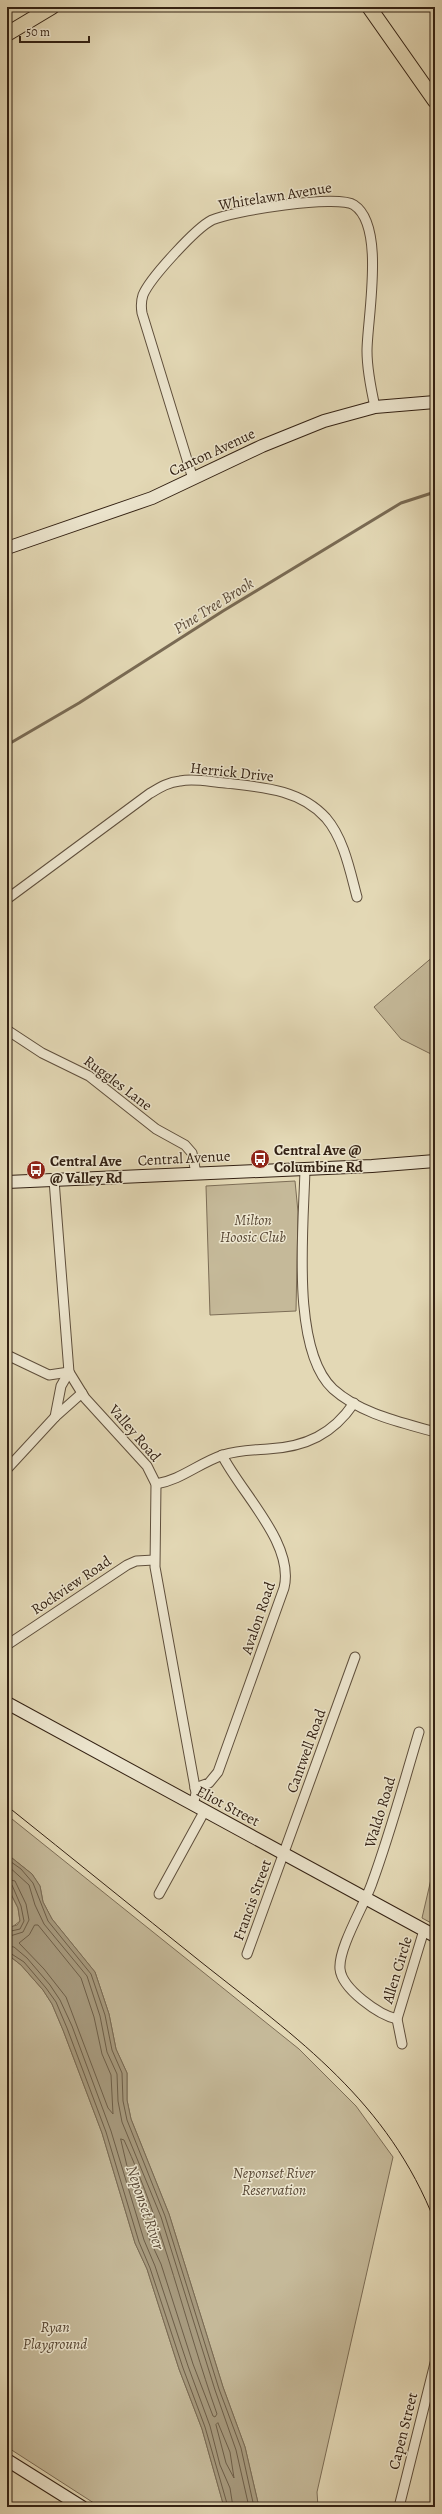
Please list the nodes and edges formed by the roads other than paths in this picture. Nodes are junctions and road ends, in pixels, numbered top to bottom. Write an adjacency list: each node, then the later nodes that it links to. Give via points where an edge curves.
1 (52, 7): 3 (main road)
2 (369, 7): 4 (main road)
3 (7, 34)
4 (435, 101)
5 (435, 402): 6 (street, Canton Avenue)
6 (375, 407): 7 (street, Canton Avenue, via 313,425); 7 (street, Whitelawn Avenue, via 367,351 372,307 372,263 368,230 361,211 348,201 335,200 264,209 214,220 190,238 148,286 142,302 151,342)
7 (193, 479): 8 (street, Canton Avenue, via 130,507)
8 (7, 548)
9 (357, 897): 10 (street, Herrick Drive, via 339,839 326,819 309,803 278,790 186,780 170,783 149,794)
10 (7, 899)
11 (7, 1030): 14 (street, Ruggles Lane, via 42,1053 84,1073 156,1129 185,1146 192,1154)
12 (435, 1161): 13 (street, Central Avenue)
13 (305, 1168): 14 (street, Central Avenue); 20 (street, via 303,1292 310,1345 322,1376)
14 (196, 1173): 15 (street, Central Avenue)
15 (54, 1180): 16 (street, Central Avenue); 18 (street, Valley Road)
16 (7, 1182)
17 (7, 1355): 18 (street, via 49,1375)
18 (69, 1372): 19 (street, Valley Road); 21 (street, via 61,1386)
19 (82, 1393): 21 (street); 25 (street, Valley Road, via 143,1460)
20 (354, 1404): 22 (street, via 385,1418); 23 (street, via 334,1428 311,1440 286,1447 244,1450)
21 (55, 1417): 24 (street)
22 (435, 1432)
23 (222, 1455): 25 (street, via 174,1480); 31 (street, Avalon Road, via 278,1544 285,1561 286,1574 284,1588 218,1772 208,1783)
24 (7, 1469)
25 (156, 1484): 26 (street, Valley Road)
26 (154, 1560): 27 (street, Rockview Road, via 136,1561 127,1565); 31 (street, Valley Road)
27 (7, 1645)
28 (355, 1657): 34 (street, Cantwell Road)
29 (7, 1703): 32 (street, Eliot Street)
30 (420, 1732): 36 (street, Waldo Road)
31 (195, 1788): 32 (street, Valley Road, via 196,1797)
32 (192, 1805): 33 (street, Eliot Street)
33 (204, 1812): 34 (street, Eliot Street); 35 (street)
34 (283, 1854): 36 (street, Eliot Street); 39 (street, Francis Street)
35 (159, 1894)
36 (365, 1899): 37 (street, Eliot Street); 40 (street, Allen Circle, via 355,1919 340,1969 344,1980 360,1997 376,2010)
37 (424, 1930): 38 (street, Eliot Street); 40 (street, Allen Circle)
38 (435, 1936)
39 (247, 1954)
40 (397, 2019): 41 (street, Allen Circle)
41 (402, 2044)
42 (435, 2363): 45 (street, Capen Street)
43 (7, 2460): 44 (street)
44 (82, 2507)
45 (399, 2507)

